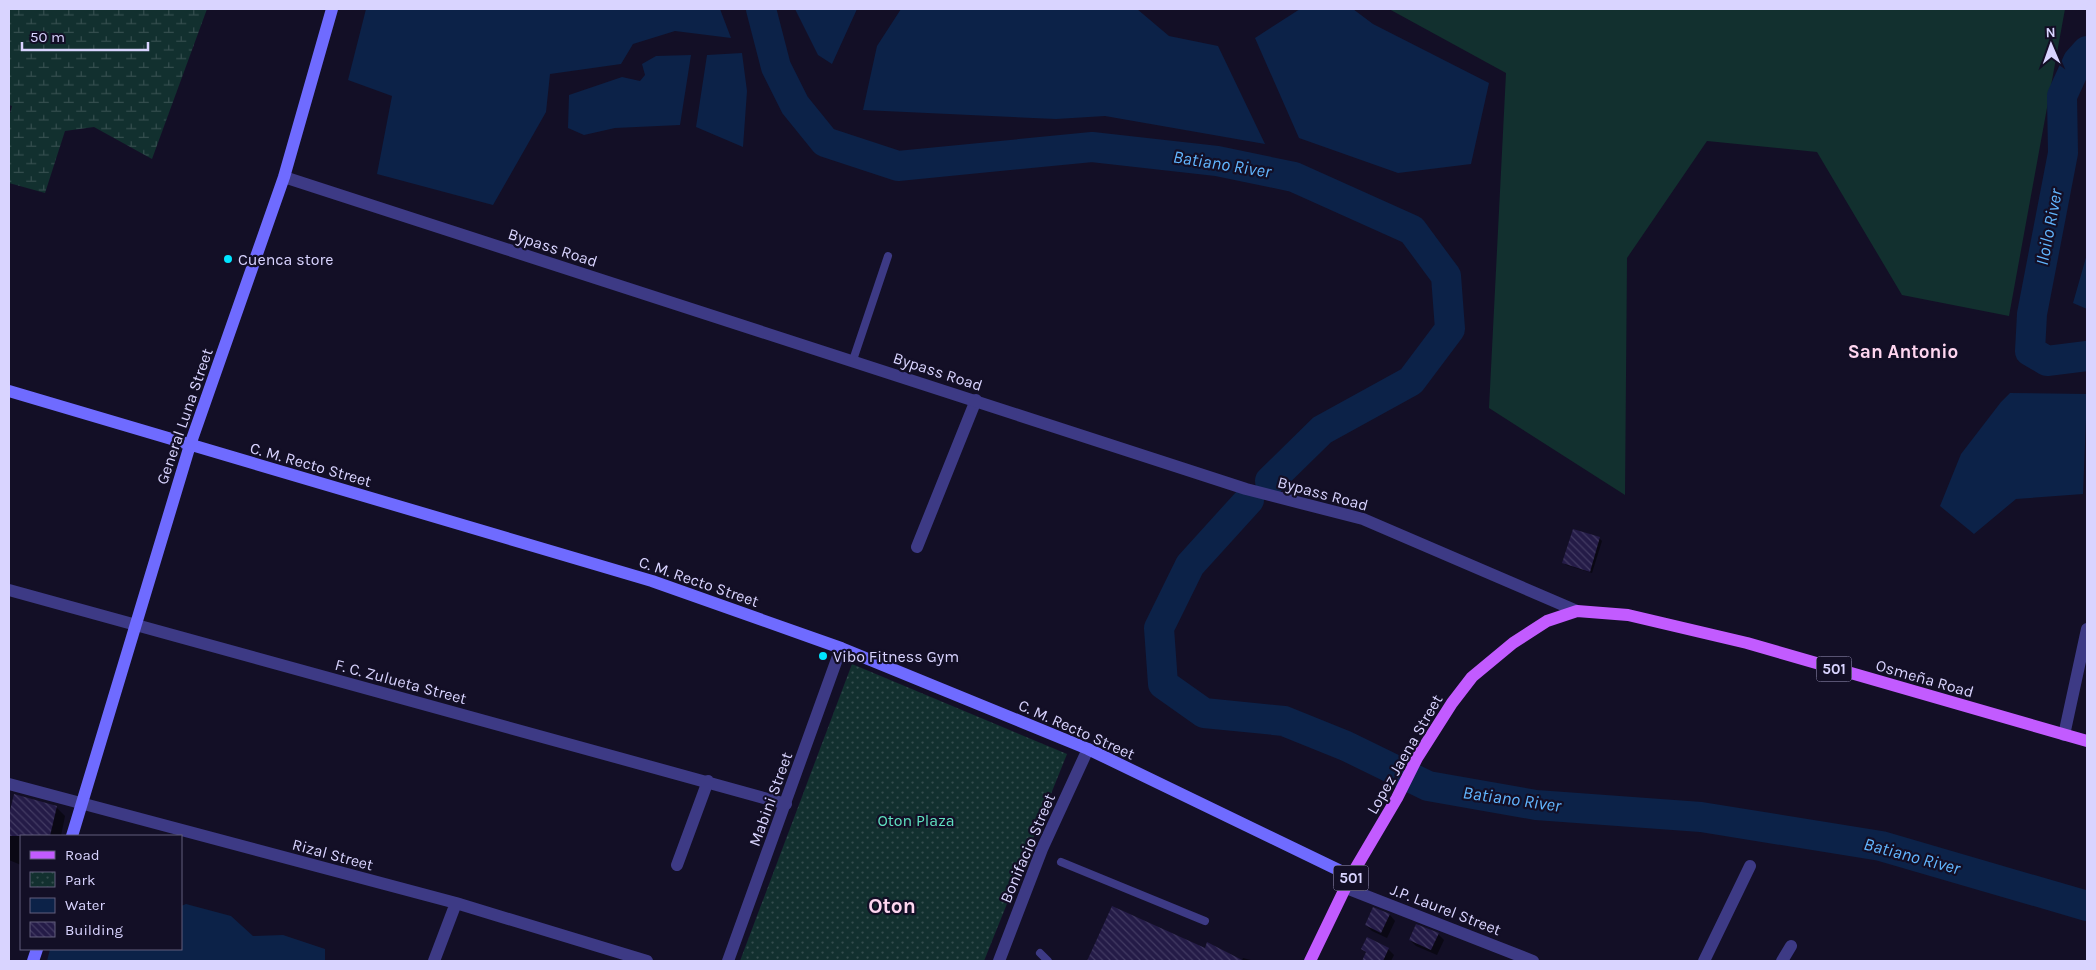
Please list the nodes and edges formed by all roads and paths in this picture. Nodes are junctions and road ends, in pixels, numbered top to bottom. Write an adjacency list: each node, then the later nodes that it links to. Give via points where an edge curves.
1 (332, 9): 2 (main road, General Luna Street)
2 (284, 177): 4 (street, Bypass Road); 7 (main road, General Luna Street)
3 (888, 256): 4 (lane)
4 (853, 360): 6 (street, Bypass Road)
5 (9, 391): 7 (main road, C. M. Recto Street)
6 (976, 400): 8 (street); 10 (street, Bypass Road, via 1246,489 1363,519)
7 (190, 445): 11 (main road, General Luna Street); 13 (main road, C. M. Recto Street, via 652,581)
8 (917, 547)
9 (9, 590): 11 (street, F. C. Zulueta Street)
10 (1577, 610): 14 (main road, Osmeña Road / 501, via 1628,615 1747,644); 25 (main road, Lopez Jaena Street / 501, via 1547,620 1529,631 1472,677 1417,758)
11 (134, 626): 17 (street, F. C. Zulueta Street); 19 (main road, General Luna Street)
12 (2087, 628): 14 (street)
13 (841, 648): 16 (main road, C. M. Recto Street); 20 (street, Mabini Street)
14 (2064, 736): 15 (main road, Osmeña Road / 501)
15 (2087, 741)
16 (1088, 749): 25 (main road, C. M. Recto Street); 34 (street, Bonifacio Street, via 1042,849)
17 (708, 781): 20 (street, F. C. Zulueta Street); 23 (street)
18 (9, 784): 19 (street, Rizal Street)
19 (82, 803): 21 (main road, General Luna Street); 27 (street, Rizal Street)
20 (786, 804): 33 (street, Mabini Street)
21 (72, 835)
22 (1061, 862): 28 (lane)
23 (677, 866)
24 (1750, 866): 38 (street)
25 (1352, 876): 26 (main road, Lopez Jaena Street / 501)
26 (1346, 888): 36 (main road, Lopez Jaena Street / 501); 37 (street, J.P. Laurel Street)
27 (456, 903): 31 (street); 32 (street, Rizal Street)
28 (1205, 921)
29 (1790, 946): 39 (street)
30 (1040, 953): 35 (lane)
31 (434, 961)
32 (647, 961)
33 (728, 961)
34 (999, 961)
35 (1048, 961)
36 (1310, 961)
37 (1533, 961)
38 (1704, 961)
39 (1782, 961)

